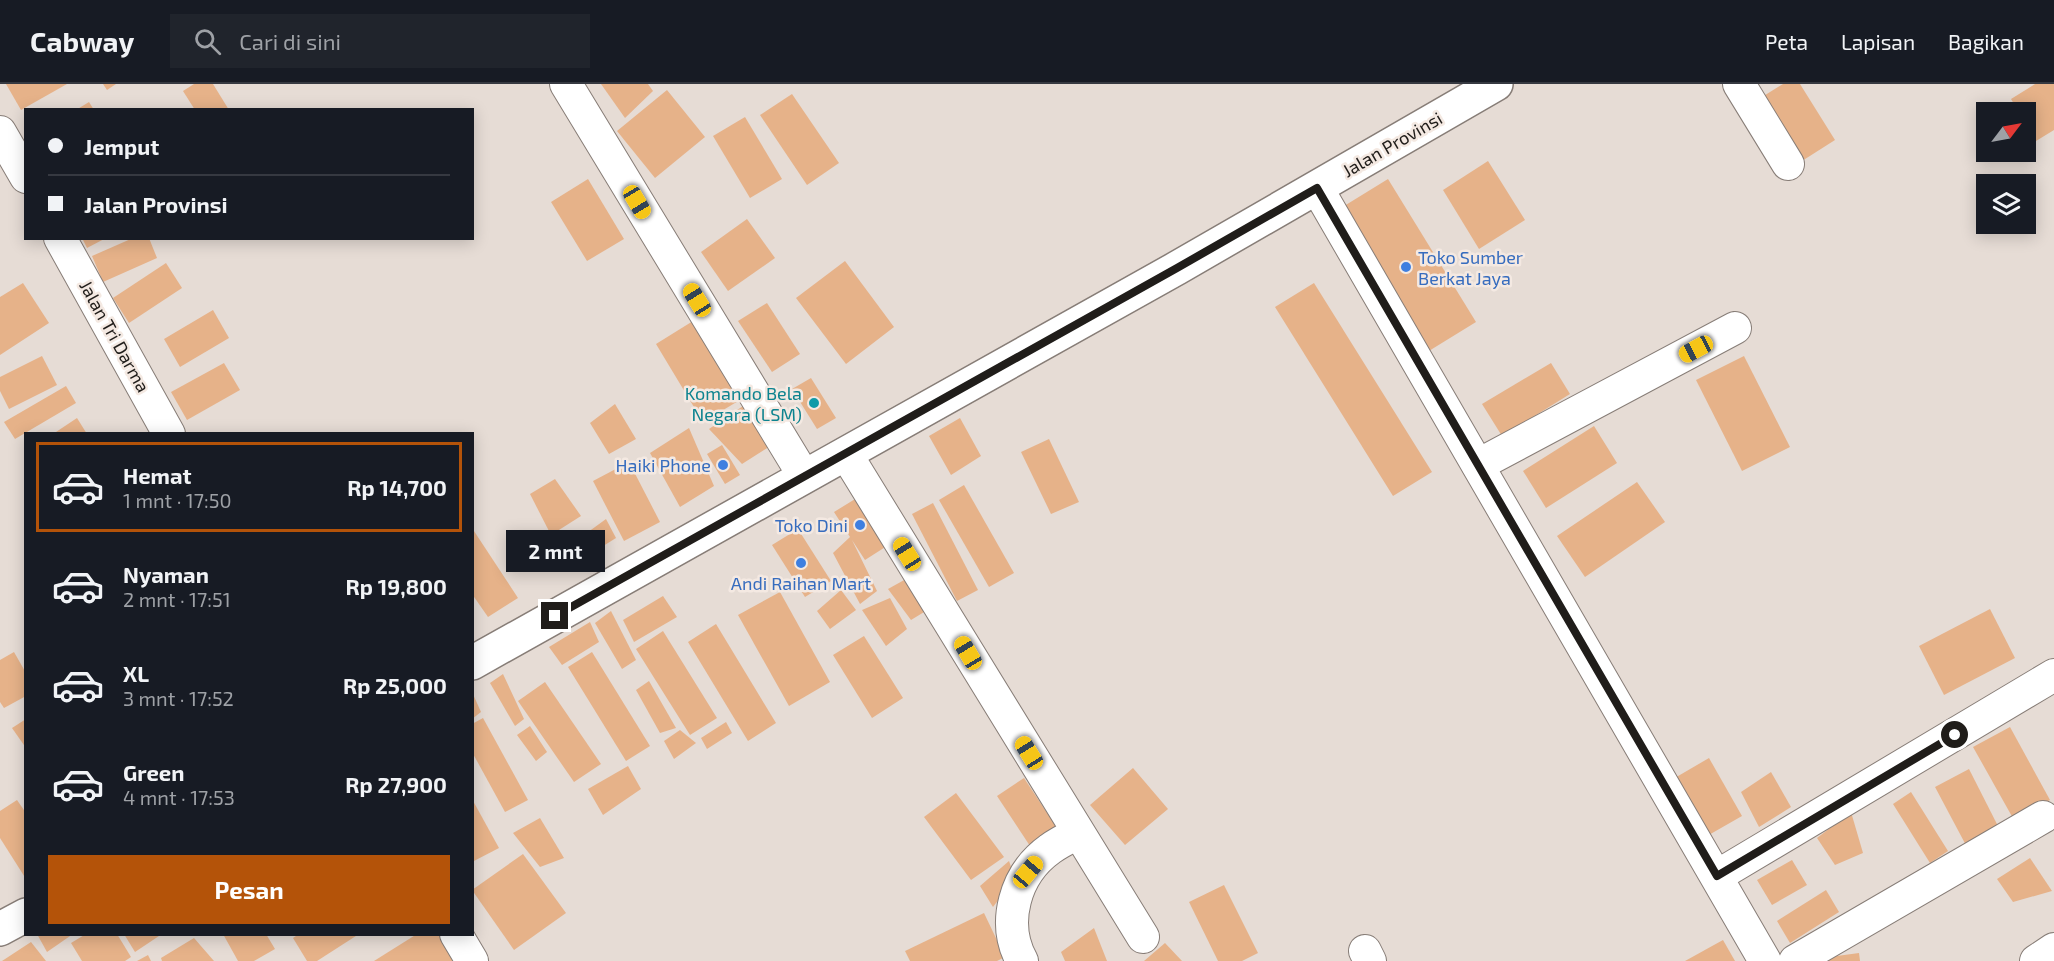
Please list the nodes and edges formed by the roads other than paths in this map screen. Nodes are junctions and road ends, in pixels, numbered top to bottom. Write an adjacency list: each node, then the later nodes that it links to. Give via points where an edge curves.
1 (566, 84): 13 (street)
2 (1496, 84): 7 (main road, Jalan Provinsi)
3 (1739, 84): 5 (street)
4 (0, 132): 6 (street)
5 (1788, 164)
6 (24, 174)
7 (1317, 188): 11 (main road, Jalan Provinsi); 12 (street)
8 (61, 240): 10 (street, Jalan Tri Darma)
9 (1735, 328): 12 (street)
10 (168, 432)
11 (846, 454): 13 (main road, Jalan Provinsi); 17 (street)
12 (1478, 465): 18 (street)
13 (804, 476): 14 (main road, Jalan Provinsi)
14 (474, 662)
15 (2054, 675): 18 (street)
16 (2043, 817): 27 (street)
17 (1078, 832): 22 (street); 25 (street, via 1038,860 1021,884 1012,926)
18 (1717, 876): 26 (street)
19 (24, 916): 20 (main road)
20 (0, 929)
21 (457, 936): 24 (street)
22 (1143, 937)
23 (2054, 950): 28 (street)
24 (472, 961)
25 (1023, 961)
26 (1765, 961)
27 (1795, 961)
28 (2036, 961)

